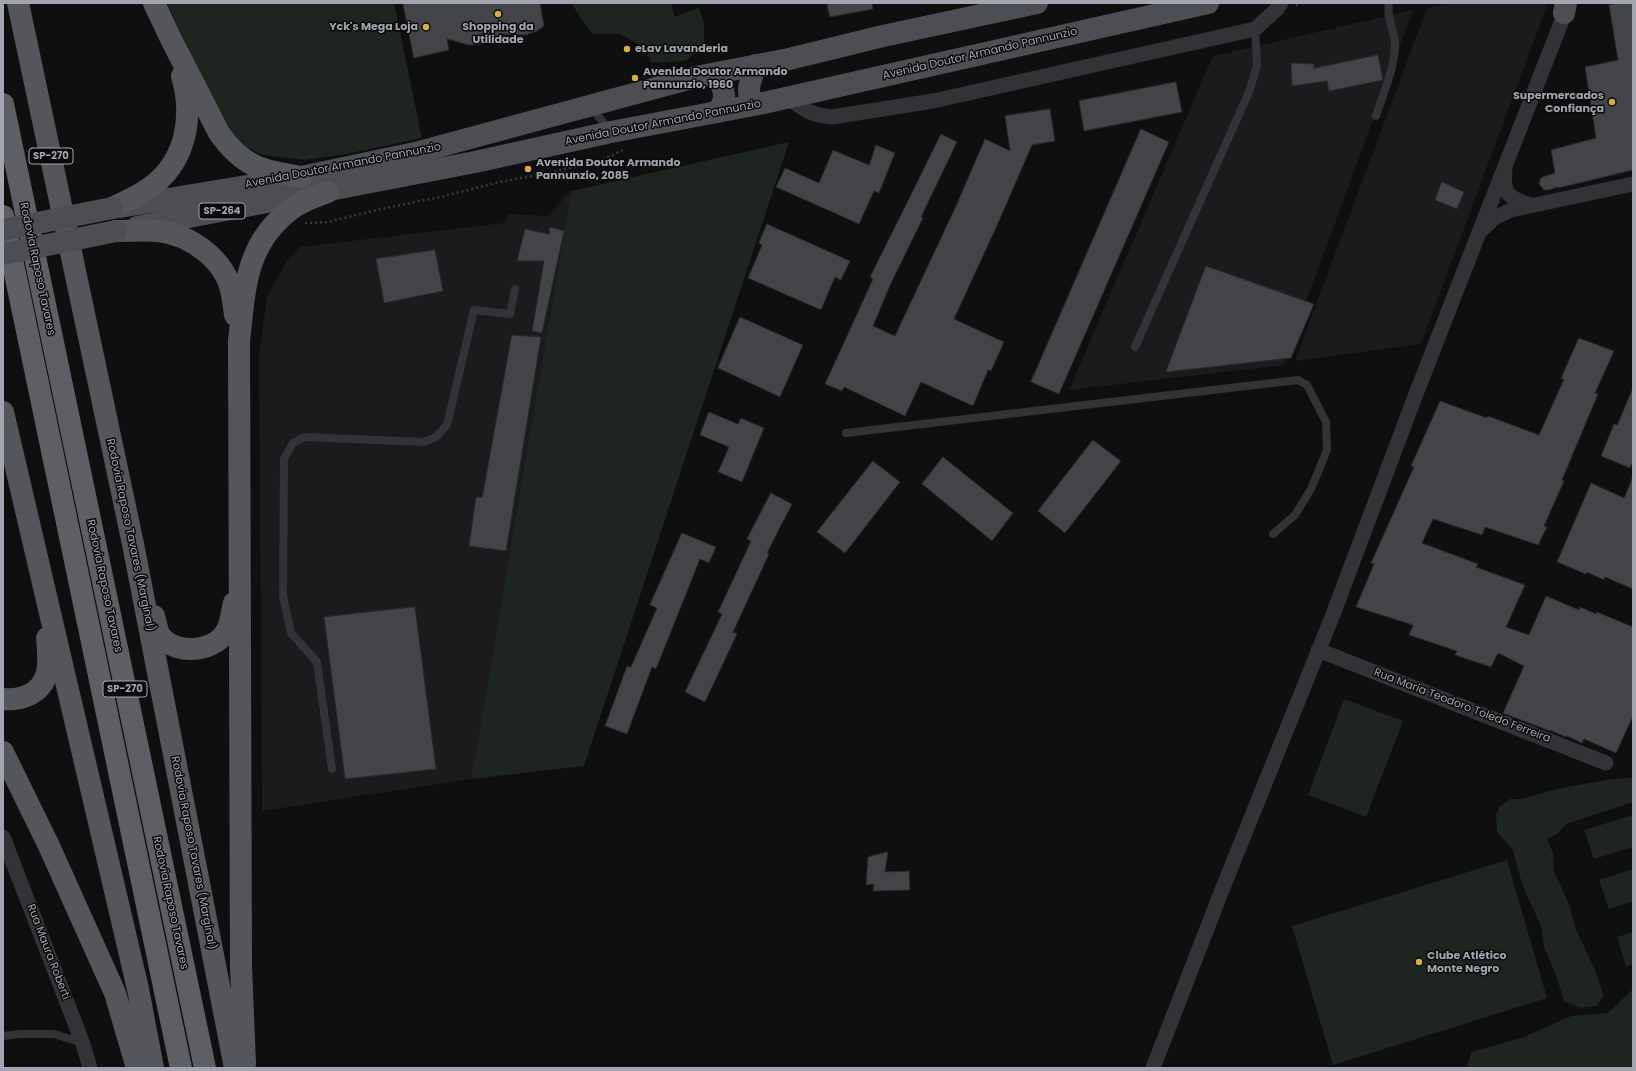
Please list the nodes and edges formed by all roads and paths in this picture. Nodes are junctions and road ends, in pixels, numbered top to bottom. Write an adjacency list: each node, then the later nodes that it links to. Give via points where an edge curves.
1 (18, 3): 39 (highway, Rodovia Raposo Tavares (Marginal) / SP-270)
2 (154, 3): 12 (highway)
3 (987, 3): 11 (street)
4 (1037, 3): 11 (main road, Avenida Doutor Armando Pannunzio)
5 (1208, 3): 15 (main road, Avenida Doutor Armando Pannunzio)
6 (1281, 3): 10 (street)
7 (1383, 3): 9 (lane)
8 (1566, 6): 22 (street)
9 (1388, 7): 20 (lane, via 1395,46 1392,68)
10 (1255, 29): 15 (street, via 934,101 832,117 801,109); 35 (lane, via 1257,66 1249,92)
11 (883, 36): 13 (main road, Avenida Doutor Armando Pannunzio)
12 (170, 39): 23 (highway, via 219,133 238,156 265,170); 27 (highway, via 186,91 188,125 181,150 163,177 154,185)
13 (756, 65): 14 (main road, Avenida Doutor Armando Pannunzio); 17 (main road, via 748,91 750,98)
14 (716, 73): 18 (main road, Avenida Doutor Armando Pannunzio); 19 (main road, via 724,92 724,103)
15 (788, 97): 17 (main road, Avenida Doutor Armando Pannunzio)
16 (3, 104): 55 (highway, Rodovia Raposo Tavares / SP-270)
17 (759, 104): 19 (main road, Avenida Doutor Armando Pannunzio)
18 (591, 106): 21 (lane); 23 (main road, Avenida Doutor Armando Pannunzio, via 415,153)
19 (718, 112): 21 (main road, Avenida Doutor Armando Pannunzio)
20 (1376, 116)
21 (610, 132): 25 (main road, Avenida Doutor Armando Pannunzio)
22 (1506, 166): 26 (street, via 1504,179 1508,194 1518,201); 31 (street)
23 (301, 176): 27 (main road, Avenida Doutor Armando Pannunzio / SP-264)
24 (1633, 184): 26 (street)
25 (328, 192): 30 (main road, Avenida Doutor Armando Pannunzio / SP-264); 34 (highway, via 295,207 284,216 254,254 248,272)
26 (1531, 205): 31 (street, via 1494,218)
27 (112, 208): 29 (main road, SP-264, bridge)
28 (3, 216): 54 (highway, Rodovia Raposo Tavares / SP-270)
29 (3, 230)
30 (116, 231): 32 (main road, SP-264, bridge); 34 (highway, via 160,231 173,234 212,257 226,276 231,289)
31 (1480, 233): 42 (street)
32 (3, 254)
33 (515, 289): 46 (lane, via 510,314 474,310 447,425 436,437 424,442 304,437 293,443 284,459 283,596 291,633 317,662)
34 (239, 342): 41 (highway)
35 (1134, 347)
36 (3, 412): 40 (highway)
37 (846, 433): 38 (lane, via 1298,380 1307,385 1326,422 1327,450 1311,489 1295,515)
38 (1273, 534)
39 (133, 544): 41 (highway, via 160,636 172,646 195,650 216,642 228,628); 56 (highway, Rodovia Raposo Tavares (Marginal) / SP-270)
40 (38, 559): 43 (highway, via 48,652 46,676 32,694 21,699); 53 (highway, via 138,989)
41 (241, 571): 57 (highway, via 241,966)
42 (1318, 650): 45 (street, Rua Maria Teodoro Toledo Ferreira); 58 (street)
43 (3, 699)
44 (3, 752): 52 (highway, via 49,846 114,993)
45 (1606, 763)
46 (332, 768)
47 (3, 837): 48 (street, Rua Maura Roberti)
48 (6, 853): 50 (street, Rua Maura Roberti)
49 (3, 1036): 50 (lane, via 54,1034)
50 (83, 1044): 51 (street, Rua Maura Roberti)
51 (90, 1068)
52 (137, 1068)
53 (153, 1068)
54 (181, 1068)
55 (205, 1068)
56 (235, 1068)
57 (245, 1068)
58 (1153, 1068)

